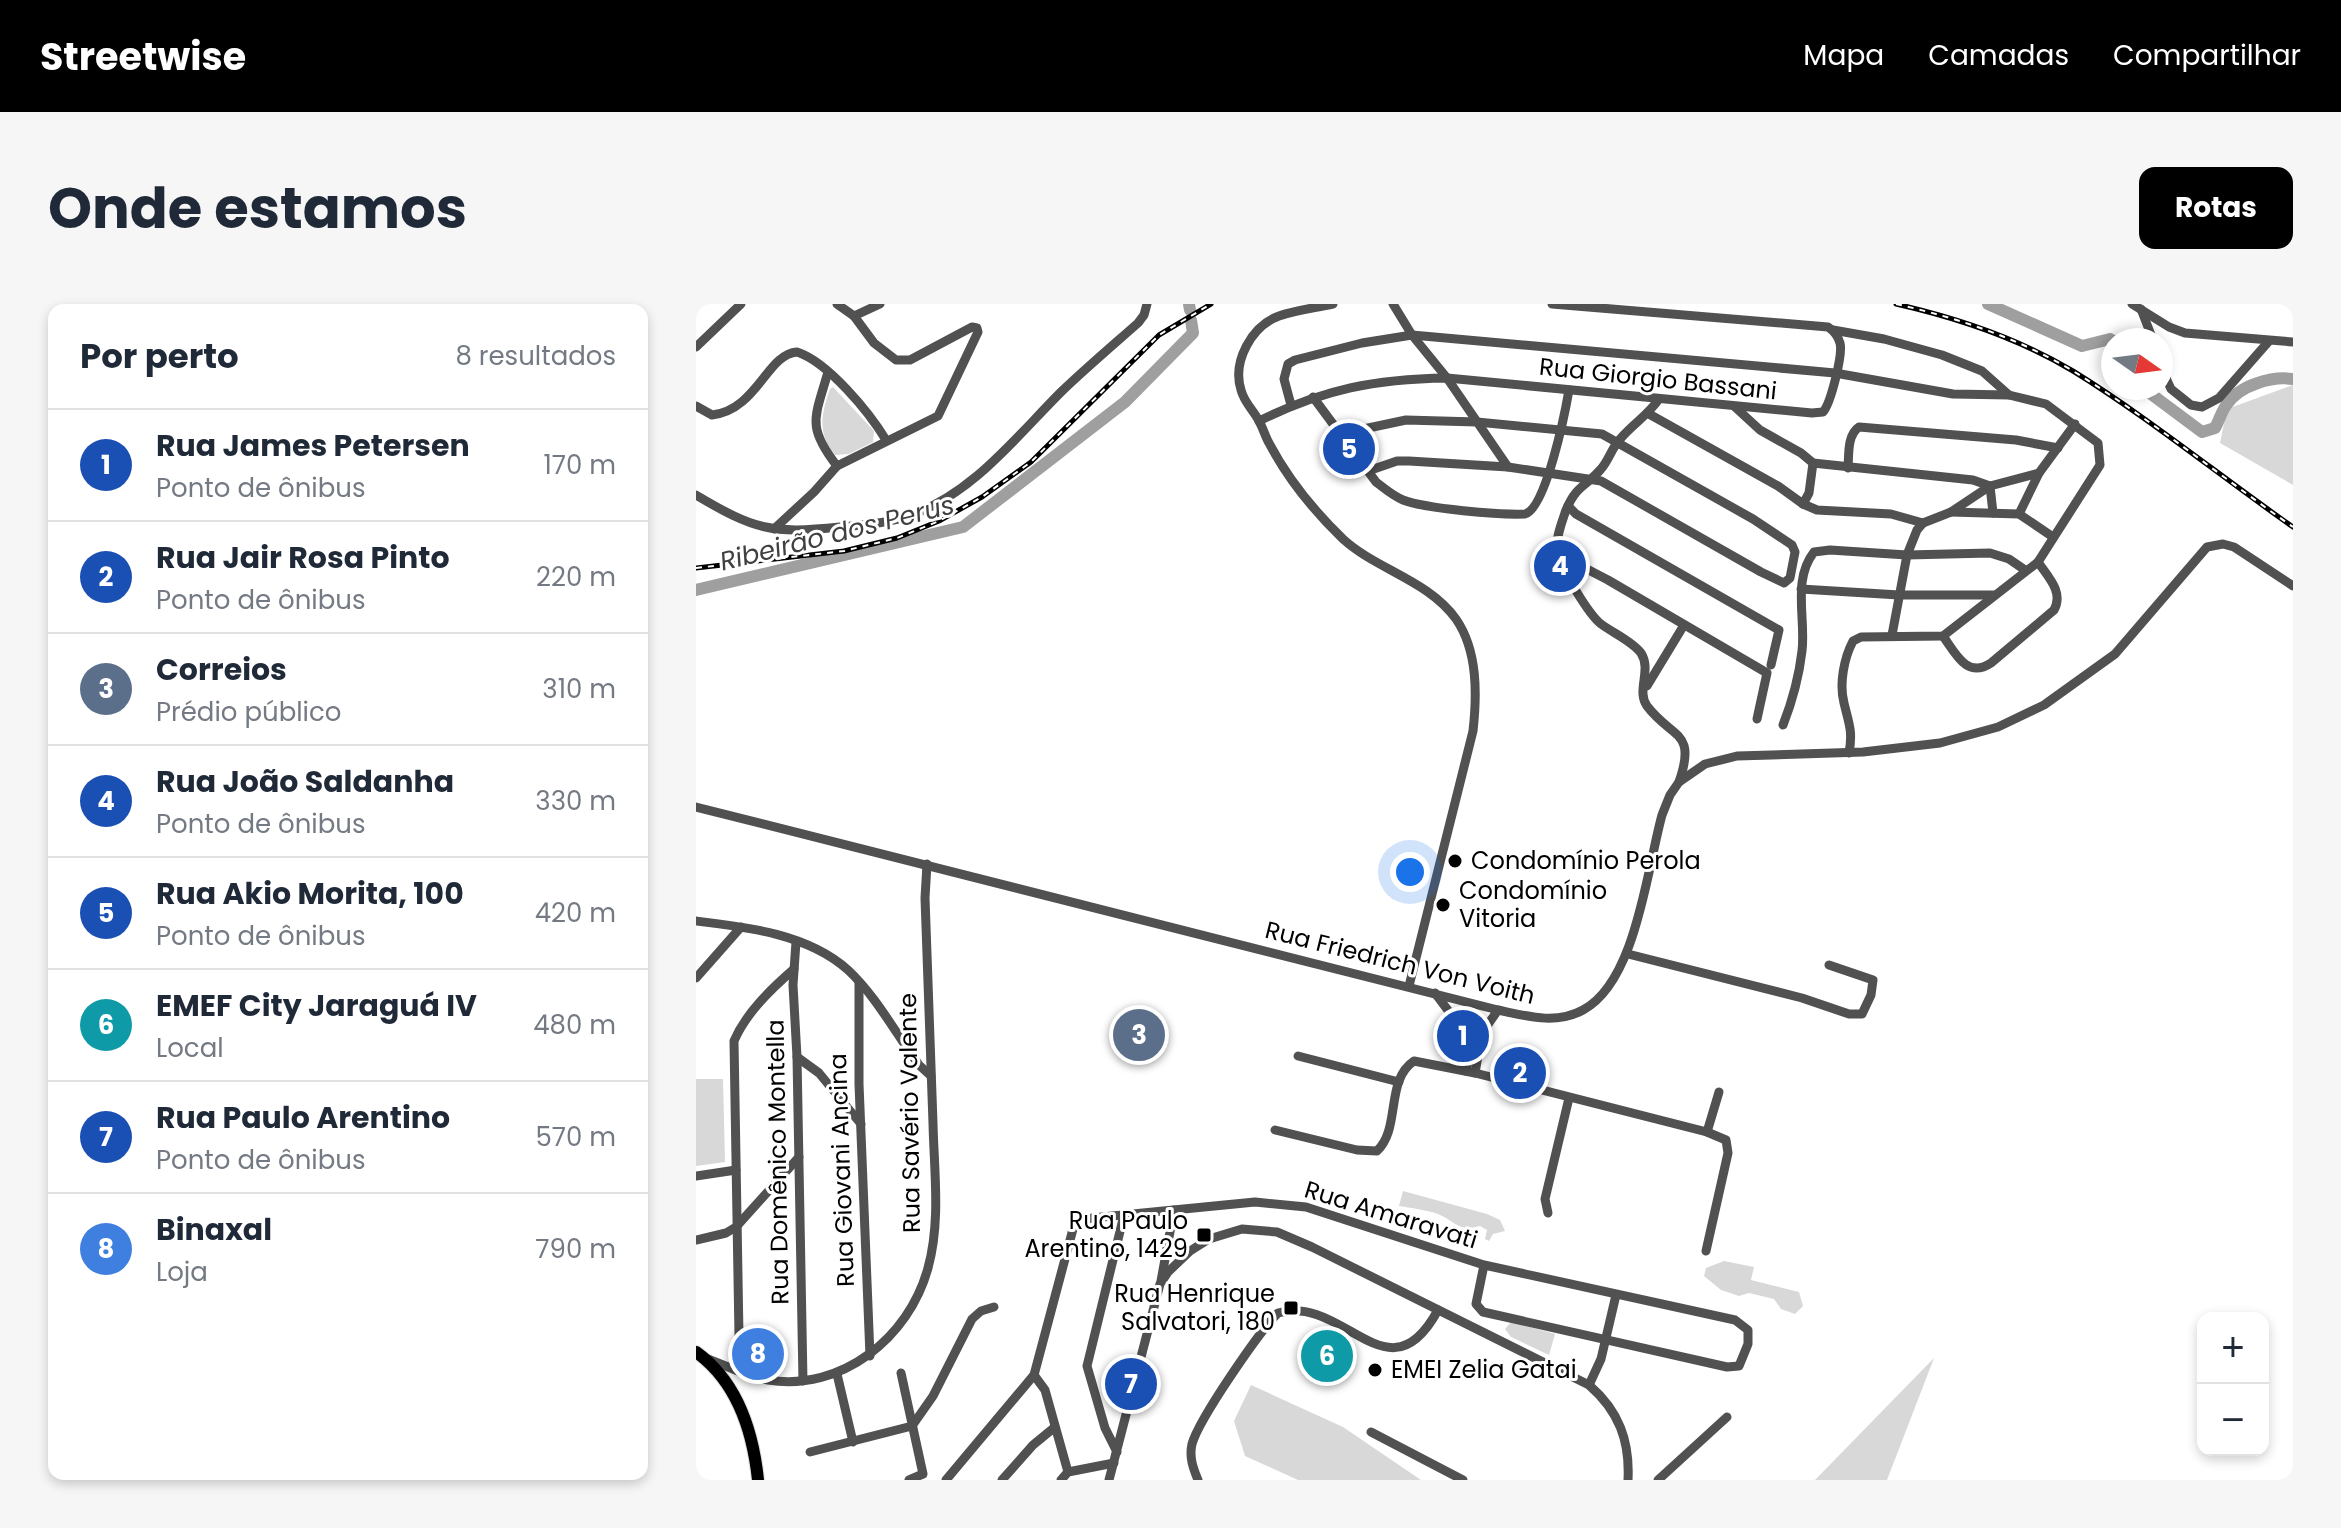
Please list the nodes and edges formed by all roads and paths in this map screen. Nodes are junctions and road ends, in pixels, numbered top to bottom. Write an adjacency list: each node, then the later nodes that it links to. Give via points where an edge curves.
1 (741, 304): 15 (street)
2 (837, 304): 9 (street)
3 (880, 304): 9 (street)
4 (1147, 304): 52 (street, via 1138,323 960,491 889,522)
5 (1333, 304): 28 (street, via 1279,316 1248,343 1240,360 1239,386)
6 (1393, 304): 12 (street)
7 (1552, 304): 11 (street)
8 (2137, 306): 10 (street); 13 (street, via 2185,333)
9 (854, 316): 33 (street, via 887,356 901,361 968,329 978,332 935,418)
10 (2147, 328)
11 (1833, 330): 17 (street, via 1841,345); 21 (street, via 1942,355 1982,371)
12 (1412, 335): 17 (street); 18 (street); 24 (street, via 1299,357 1285,371)
13 (2269, 341): 14 (street); 20 (street, via 2219,398 2202,407)
14 (2293, 342)
15 (696, 347)
16 (828, 372): 25 (street, via 812,358 793,352 731,410 712,415); 33 (street); 37 (street, via 815,427)
17 (1835, 373): 21 (street, via 1953,394); 26 (street, Rua Giorgio Bassani, via 1823,412)
18 (1447, 378): 19 (street, Rua Giorgio Bassani); 22 (street, Rua Giorgio Bassani, via 1385,380); 29 (street)
19 (1569, 390): 23 (street, Rua Giorgio Bassani); 31 (street)
20 (2173, 391)
21 (2009, 395): 30 (street, via 2046,404)
22 (1313, 397): 24 (street, Rua Giorgio Bassani); 32 (street)
23 (1659, 399): 26 (street, Rua Giorgio Bassani); 27 (street)
24 (1291, 405): 28 (street, Rua Giorgio Bassani)
25 (696, 406)
26 (1735, 407): 36 (street, via 1760,430)
27 (1649, 414): 34 (street); 46 (street)
28 (1259, 421): 81 (street, via 1301,490 1344,540 1443,606 1457,620 1472,659 1473,731)
29 (1477, 422): 31 (street); 32 (street, via 1406,420); 38 (street)
30 (2075, 424): 35 (street); 53 (street, via 2098,443 2100,465)
31 (1561, 430): 34 (street, via 1602,434); 41 (street)
32 (1340, 434): 40 (street)
33 (886, 440): 37 (street)
34 (1618, 442): 43 (street); 43 (street, via 1792,545 1789,580 1784,583 1761,572)
35 (2058, 448): 39 (street, via 1859,427 1851,439); 42 (street)
36 (1813, 463): 39 (street); 46 (street)
37 (837, 466): 52 (street)
38 (1508, 467): 40 (street, via 1397,461); 41 (street)
39 (1848, 468): 44 (street, via 1961,477)
40 (1368, 471): 41 (street, via 1405,501 1517,514 1531,512)
41 (1548, 472): 43 (street)
42 (2039, 473): 44 (street); 50 (street)
43 (1590, 478): 47 (street)
44 (1990, 486): 48 (street); 49 (street)
45 (696, 495): 52 (street, via 741,521)
46 (1803, 504): 51 (street)
47 (1568, 506): 54 (street); 65 (street, via 1779,630)
48 (1951, 512): 49 (street); 51 (street)
49 (1993, 513): 50 (street)
50 (2019, 514): 53 (street)
51 (1923, 523): 55 (street)
52 (774, 529)
53 (2053, 537): 56 (street)
54 (1557, 553): 62 (street); 66 (street, via 1589,613 1640,652 1646,673)
55 (1907, 555): 57 (street, via 1990,553); 59 (street, via 1819,550 1810,557); 60 (street)
56 (2038, 562): 57 (street); 64 (street, via 2056,588 2057,605 1991,663 1974,670 1965,665)
57 (2025, 570): 61 (street)
58 (2293, 586): 69 (street, via 2234,547 2207,547 2115,654 2044,705 1998,727 1940,743)
59 (1801, 589): 60 (street); 68 (street, via 1802,653)
60 (1899, 595): 61 (street); 63 (street)
61 (1993, 595): 64 (street)
62 (1684, 625): 66 (street); 67 (street, via 1767,673)
63 (1892, 635): 64 (street); 69 (street, via 1861,637 1849,649 1842,678 1852,728)
64 (1943, 636)
65 (1771, 665)
66 (1643, 693): 70 (street, via 1647,706 1685,745)
67 (1757, 719)
68 (1783, 725)
69 (1849, 753): 70 (street, via 1737,756 1705,764)
70 (1679, 782): 76 (street, Rua Friedrich Von Voith, via 1662,815)
71 (696, 807): 72 (street, Rua Friedrich Von Voith)
72 (927, 864): 81 (street, Rua Friedrich Von Voith); 88 (street, Rua Savério Valente)
73 (696, 921): 74 (street)
74 (741, 927): 75 (street); 79 (street)
75 (796, 942): 78 (street, Rua Domênico Montella); 80 (street, via 827,954)
76 (1628, 954): 77 (street, via 1862,1014 1873,980); 83 (street, Rua Friedrich Von Voith, via 1618,974 1585,1010 1549,1019)
77 (1829, 965)
78 (794, 969): 86 (street, Rua Domênico Montella); 96 (street, via 734,1041)
79 (696, 978)
80 (859, 983): 88 (street); 92 (street, Rua Giovani Ancina)
81 (1409, 986): 82 (street, Rua Friedrich Von Voith)
82 (1435, 993): 83 (street, Rua Friedrich Von Voith); 84 (street, via 1448,1013)
83 (1498, 1010): 84 (street)
84 (1478, 1032): 87 (street)
85 (1298, 1056): 89 (street)
86 (797, 1057): 92 (street, via 819,1073); 95 (street, Rua Domênico Montella)
87 (1471, 1072): 89 (street, via 1414,1061); 91 (street)
88 (931, 1076): 111 (street, Rua Savério Valente, via 936,1222 930,1259 912,1304)
89 (1399, 1082): 93 (street, via 1380,1149 1365,1152)
90 (1719, 1092): 94 (street)
91 (1569, 1098): 94 (street); 99 (street, via 1545,1199)
92 (861, 1124): 111 (street, Rua Giovani Ancina)
93 (1275, 1130)
94 (1707, 1132): 103 (street, via 1726,1140 1728,1153)
95 (799, 1157): 101 (street); 116 (street, Rua Domênico Montella)
96 (736, 1170): 97 (street); 101 (street)
97 (696, 1176)
98 (1174, 1210): 100 (street, Rua Amaravati); 104 (street, Rua Amaravati, via 1255,1202 1306,1207); 105 (street)
99 (1548, 1213)
100 (1124, 1215): 115 (street, Rua Amaravati, via 1092,1218 1073,1229); 124 (street, via 1087,1363)
101 (736, 1227): 102 (street); 112 (street)
102 (696, 1240)
103 (1706, 1251)
104 (1484, 1265): 106 (street, Rua Amaravati); 109 (street, via 1476,1301 1479,1311)
105 (1160, 1284): 108 (street, via 1180,1259 1209,1239 1260,1229 1312,1247); 124 (street)
106 (1616, 1295): 109 (street); 109 (street, Rua Amaravati, via 1743,1325 1748,1344 1736,1367)
107 (994, 1307): 119 (street, via 981,1311 969,1324)
108 (1438, 1310): 117 (street); 133 (street, via 1418,1340 1403,1348 1375,1344 1306,1310 1278,1313 1195,1435 1191,1459)
109 (1606, 1340): 117 (street)
110 (699, 1355): 112 (street, Rua Savério Valente); 127 (main road, via 746,1418)
111 (870, 1356): 114 (street, Rua Savério Valente)
112 (736, 1369): 116 (street, Rua Savério Valente, via 769,1381)
113 (901, 1373): 119 (street)
114 (837, 1374): 116 (street, Rua Savério Valente); 122 (street)
115 (1034, 1375): 120 (street, via 1045,1390); 129 (street, Rua Amaravati)
116 (803, 1381)
117 (1589, 1385): 135 (street, via 1612,1408 1622,1428)
118 (1727, 1417): 136 (street)
119 (912, 1426): 122 (street); 128 (street, via 922,1476)
120 (1055, 1427): 126 (street); 130 (street)
121 (1371, 1432): 134 (street)
122 (853, 1442): 123 (street)
123 (810, 1452)
124 (1117, 1452): 125 (street)
125 (1114, 1463): 126 (street); 132 (street)
126 (1069, 1474): 131 (street)
127 (758, 1480)
128 (909, 1480)
129 (946, 1480)
130 (1002, 1480)
131 (1085, 1480)
132 (1109, 1480)
133 (1198, 1480)
134 (1463, 1480)
135 (1628, 1480)
136 (1658, 1480)

